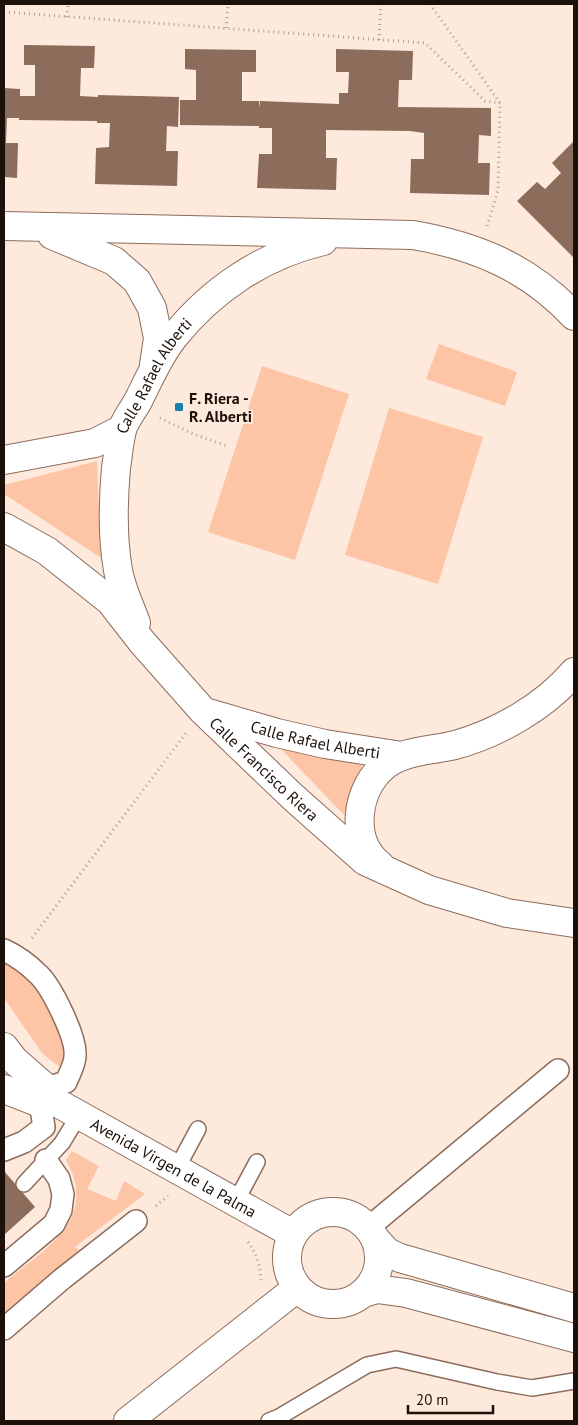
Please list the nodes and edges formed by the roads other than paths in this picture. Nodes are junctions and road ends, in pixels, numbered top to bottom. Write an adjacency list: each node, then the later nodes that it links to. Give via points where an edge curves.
1 (4, 226): 2 (street, Calle Rafael Alberti)
2 (32, 227): 3 (street, Calle Rafael Alberti); 5 (street, via 114,261 137,281 152,308 158,338)
3 (378, 233): 4 (street, Calle Rafael Alberti, via 413,235 479,251 539,284); 5 (street, Calle Rafael Alberti, via 344,236 311,244 278,255 248,271 194,313)
4 (574, 316)
5 (154, 368): 6 (street, Calle Rafael Alberti)
6 (122, 429): 7 (street, via 94,443); 9 (street, Calle Rafael Alberti, via 113,501 114,534 118,571)
7 (4, 460)
8 (4, 527): 9 (street, Calle Francisco Riera, via 47,551 110,601)
9 (142, 642): 11 (street, Calle Francisco Riera)
10 (574, 672): 12 (street, Calle Rafael Alberti, via 547,698 488,733)
11 (203, 711): 12 (street, Calle Rafael Alberti, via 276,733); 13 (street, Calle Francisco Riera, via 351,849 365,861)
12 (402, 756): 13 (street, Calle Rafael Alberti, via 383,767 369,783 360,809 359,823 365,844 376,862)
13 (393, 875): 14 (street, Calle Francisco Riera, via 429,890 506,913)
14 (574, 924)
15 (4, 950): 19 (street, via 18,957 40,976 58,1004 70,1033 76,1056 66,1082)
16 (4, 1047): 19 (street, Avenida Virgen de la Palma)
17 (558, 1070): 30 (street)
18 (4, 1089): 19 (street, Avenida Virgen de la Palma)
19 (47, 1098): 20 (street, Avenida Virgen de la Palma); 22 (street, via 44,1127 24,1142)
20 (78, 1115): 23 (lane, via 62,1143); 25 (street, Avenida Virgen de la Palma)
21 (198, 1129): 25 (lane)
22 (4, 1150)
23 (46, 1160): 26 (lane); 31 (street, via 59,1179 63,1194 61,1210 54,1224)
24 (257, 1162): 27 (lane)
25 (176, 1170): 27 (street, Avenida Virgen de la Palma)
26 (24, 1184)
27 (235, 1203): 29 (street, Avenida Virgen de la Palma)
28 (136, 1221): 35 (street)
29 (293, 1234): 30 (street, via 315,1215 329,1212 357,1218); 32 (street, via 286,1261)
30 (372, 1234): 33 (street, via 379,1254 378,1268); 34 (street, via 387,1252 408,1260)
31 (4, 1266)
32 (298, 1288): 33 (street, via 322,1303 336,1304); 38 (street)
33 (363, 1293): 36 (street, via 377,1289 406,1293)
34 (574, 1308)
35 (4, 1329)
36 (574, 1338)
37 (574, 1381): 39 (lane, via 532,1388 396,1359 366,1365)
38 (128, 1421)
39 (269, 1421)

